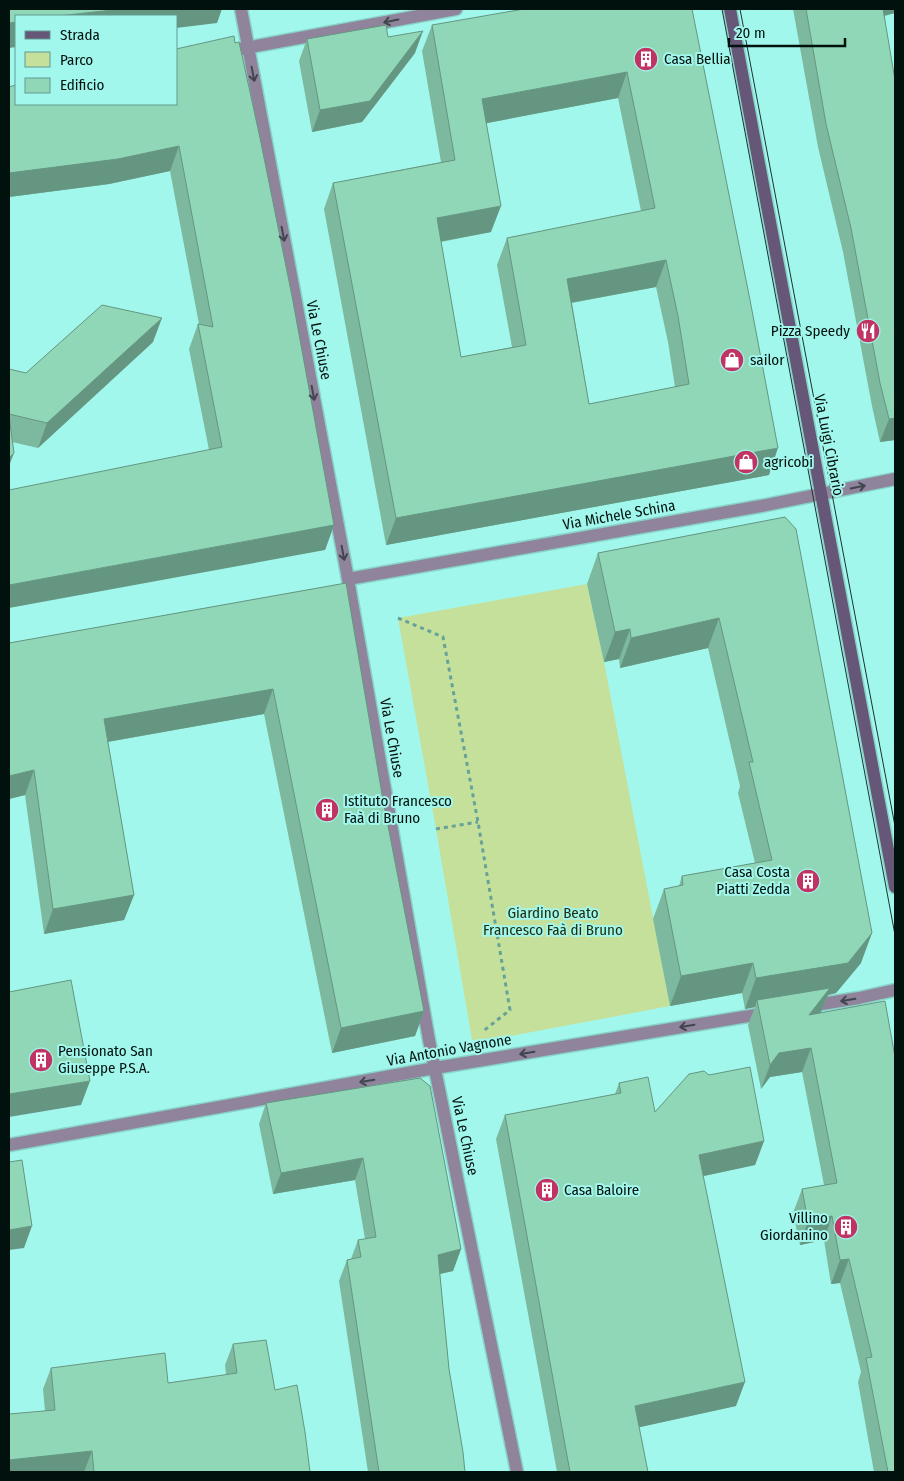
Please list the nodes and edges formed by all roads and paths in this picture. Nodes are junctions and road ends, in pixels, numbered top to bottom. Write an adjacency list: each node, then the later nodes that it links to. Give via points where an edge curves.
1 (241, 9): 4 (street, Via Le Chiuse)
2 (456, 9): 4 (street, one-way to 4)
3 (730, 9): 7 (street, Via Luigi Cibrario)
4 (248, 48): 5 (street); 8 (street, Via Le Chiuse, one-way to 8)
5 (230, 51)
6 (895, 479): 7 (street, Via Michele Schina, one-way to 6)
7 (821, 495): 8 (street, Via Michele Schina); 12 (street, Via Luigi Cibrario)
8 (348, 579): 17 (street, Via Le Chiuse)
9 (398, 618): 10 (path, via 442,637)
10 (478, 822): 11 (path); 16 (path, via 510,1010)
11 (436, 829)
12 (895, 887)
13 (895, 990): 14 (street, one-way to 14)
14 (801, 1008)
15 (782, 1011): 17 (street, Via Antonio Vagnone, one-way to 17)
16 (479, 1034)
17 (435, 1068): 18 (street, Via Antonio Vagnone, one-way to 18); 19 (street, Via Le Chiuse)
18 (9, 1145)
19 (517, 1472)

